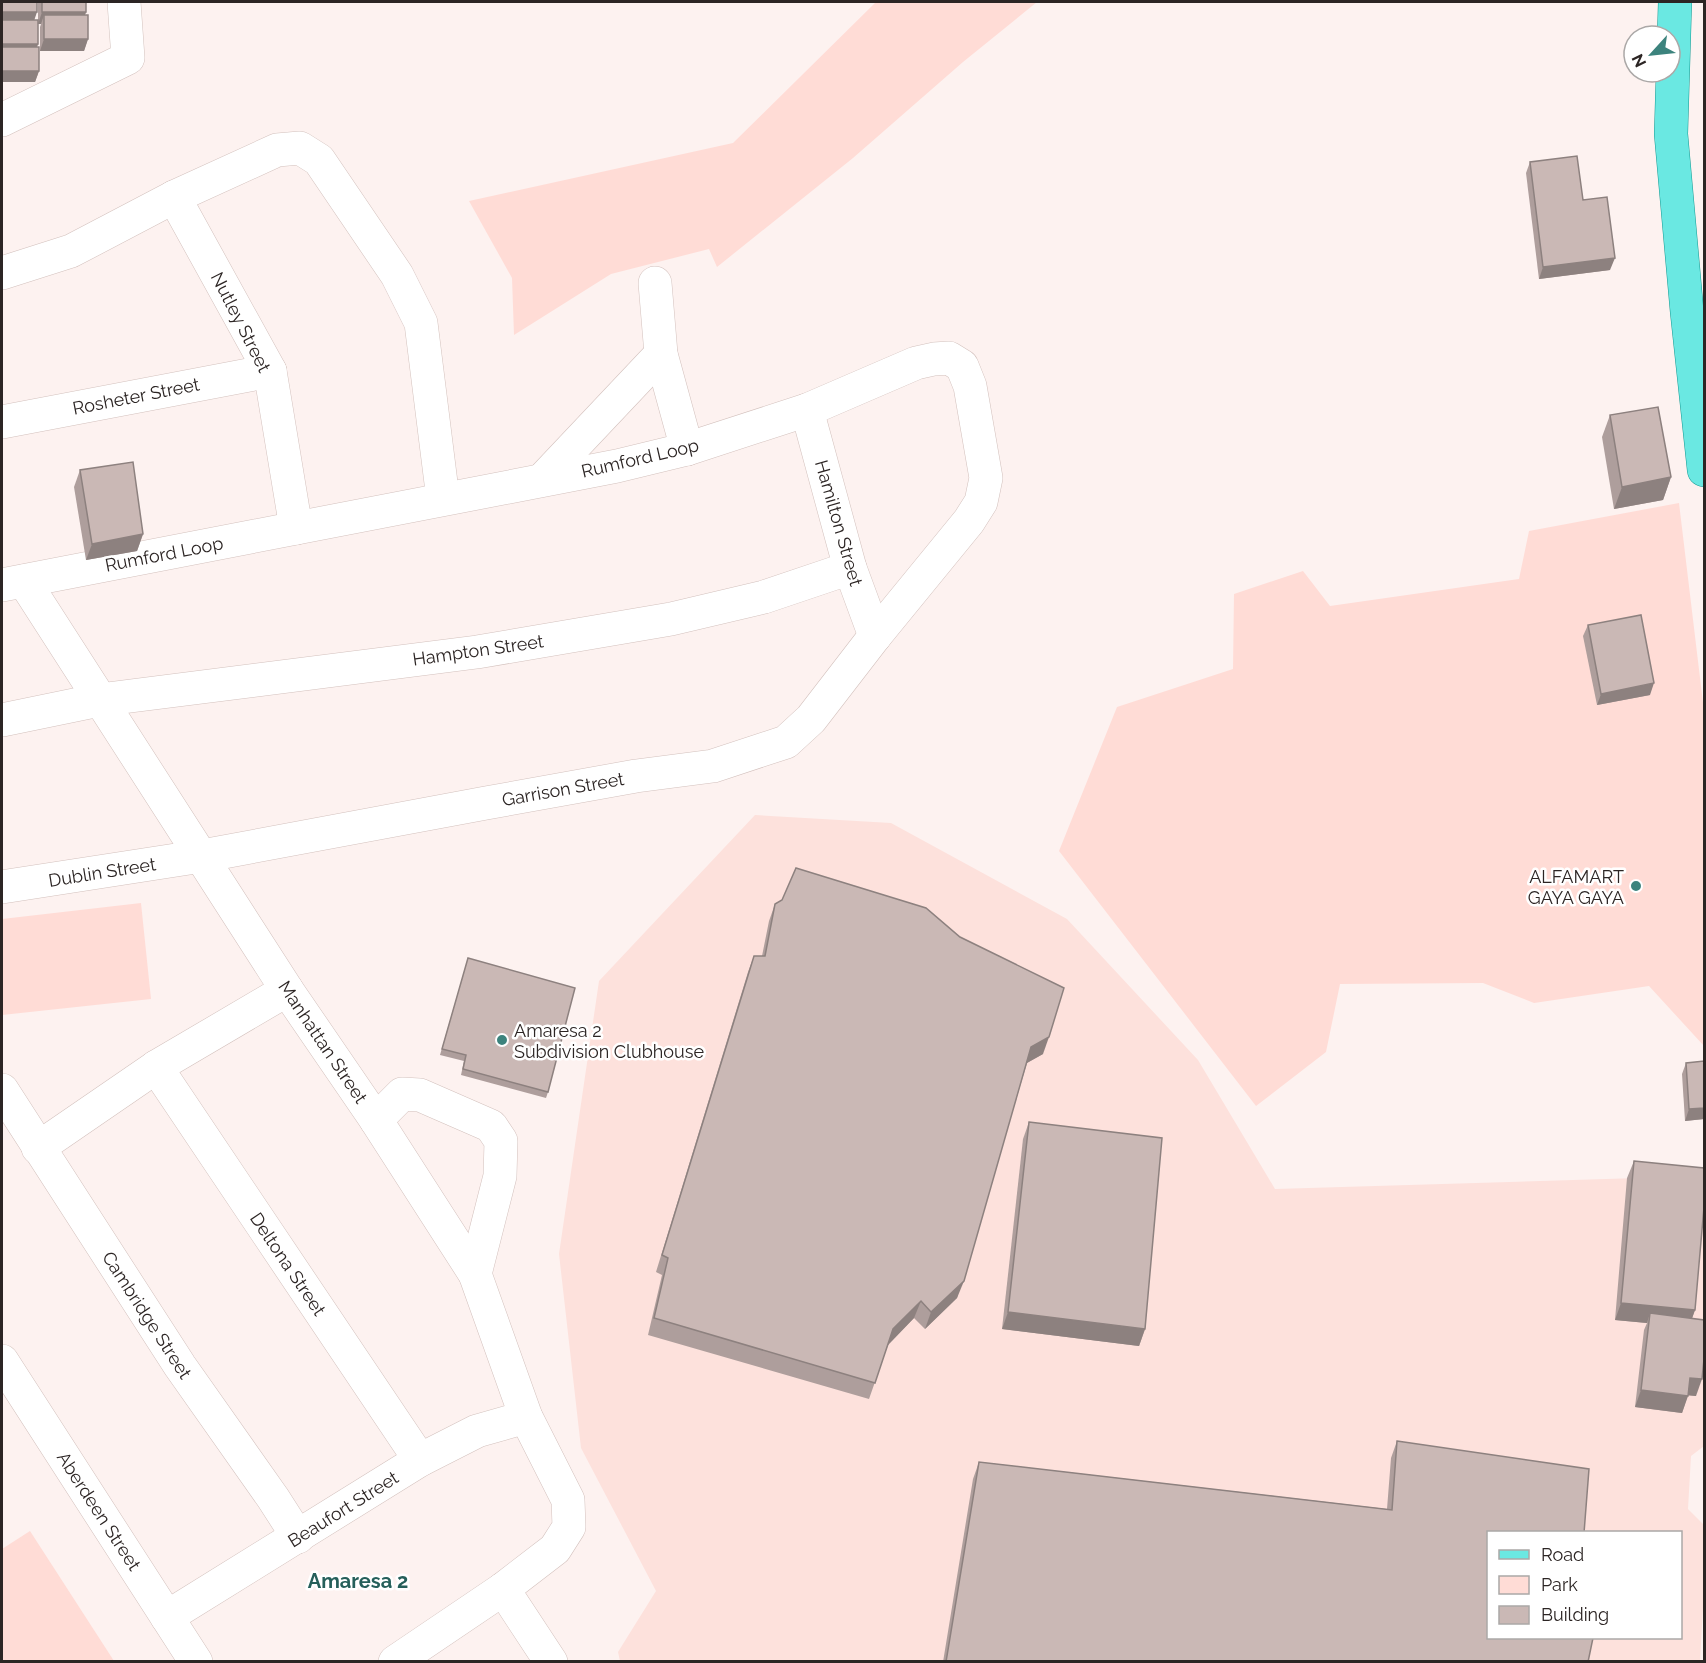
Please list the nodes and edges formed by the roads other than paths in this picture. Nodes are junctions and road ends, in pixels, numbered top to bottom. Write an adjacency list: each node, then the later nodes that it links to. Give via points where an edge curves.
1 (124, 2): 3 (street, via 128,58)
2 (1675, 2): 12 (main road, via 1671,134)
3 (2, 120)
4 (174, 196): 5 (street, via 71,250); 8 (street, Nutley Street); 14 (street, via 277,150 300,148 319,160 397,276 421,323)
5 (2, 273)
6 (655, 283): 7 (street)
7 (662, 354): 11 (street); 13 (street)
8 (270, 371): 10 (street, Rosheter Street); 15 (street, Nutley Street)
9 (807, 410): 11 (street, Rumford Loop); 16 (street, Hamilton Street); 18 (street, Rumford Loop, via 934,358 949,358 962,366 970,386 986,478 981,502)
10 (2, 422)
11 (687, 449): 13 (street, Rumford Loop)
12 (1704, 470)
13 (542, 480): 14 (street, Rumford Loop)
14 (443, 499): 15 (street, Rumford Loop)
15 (296, 528): 17 (street, Rumford Loop)
16 (849, 568): 18 (street, Hamilton Street); 19 (street, Hampton Street, via 764,597 671,619 477,652)
17 (13, 583): 19 (street, Manhattan Street)
18 (875, 636): 21 (street, Garrison Street, via 812,719 786,742 713,766 636,776)
19 (99, 700): 20 (street, Hampton Street); 21 (street, Manhattan Street)
20 (2, 720)
21 (202, 856): 22 (street, Dublin Street); 23 (street, Manhattan Street)
22 (2, 887)
23 (286, 990): 24 (street); 26 (street, Manhattan Street)
24 (156, 1068): 27 (street); 31 (street, Deltona Street)
25 (2, 1090): 27 (street, Cambridge Street)
26 (376, 1120): 28 (street, Manhattan Street); 28 (street, via 402,1094 420,1095 491,1126 501,1142 500,1176)
27 (38, 1148): 32 (street, Cambridge Street, via 180,1366)
28 (475, 1274): 30 (street, Manhattan Street)
29 (2, 1361): 34 (street, Aberdeen Street)
30 (526, 1417): 31 (street, Beaufort Street, via 477,1431); 33 (street, Manhattan Street, via 567,1500 569,1527 555,1549)
31 (420, 1460): 32 (street, Beaufort Street)
32 (298, 1537): 34 (street, Beaufort Street)
33 (503, 1589): 36 (street); 37 (street)
34 (167, 1617): 35 (street, Aberdeen Street)
35 (196, 1662)
36 (395, 1662)
37 (551, 1662)

